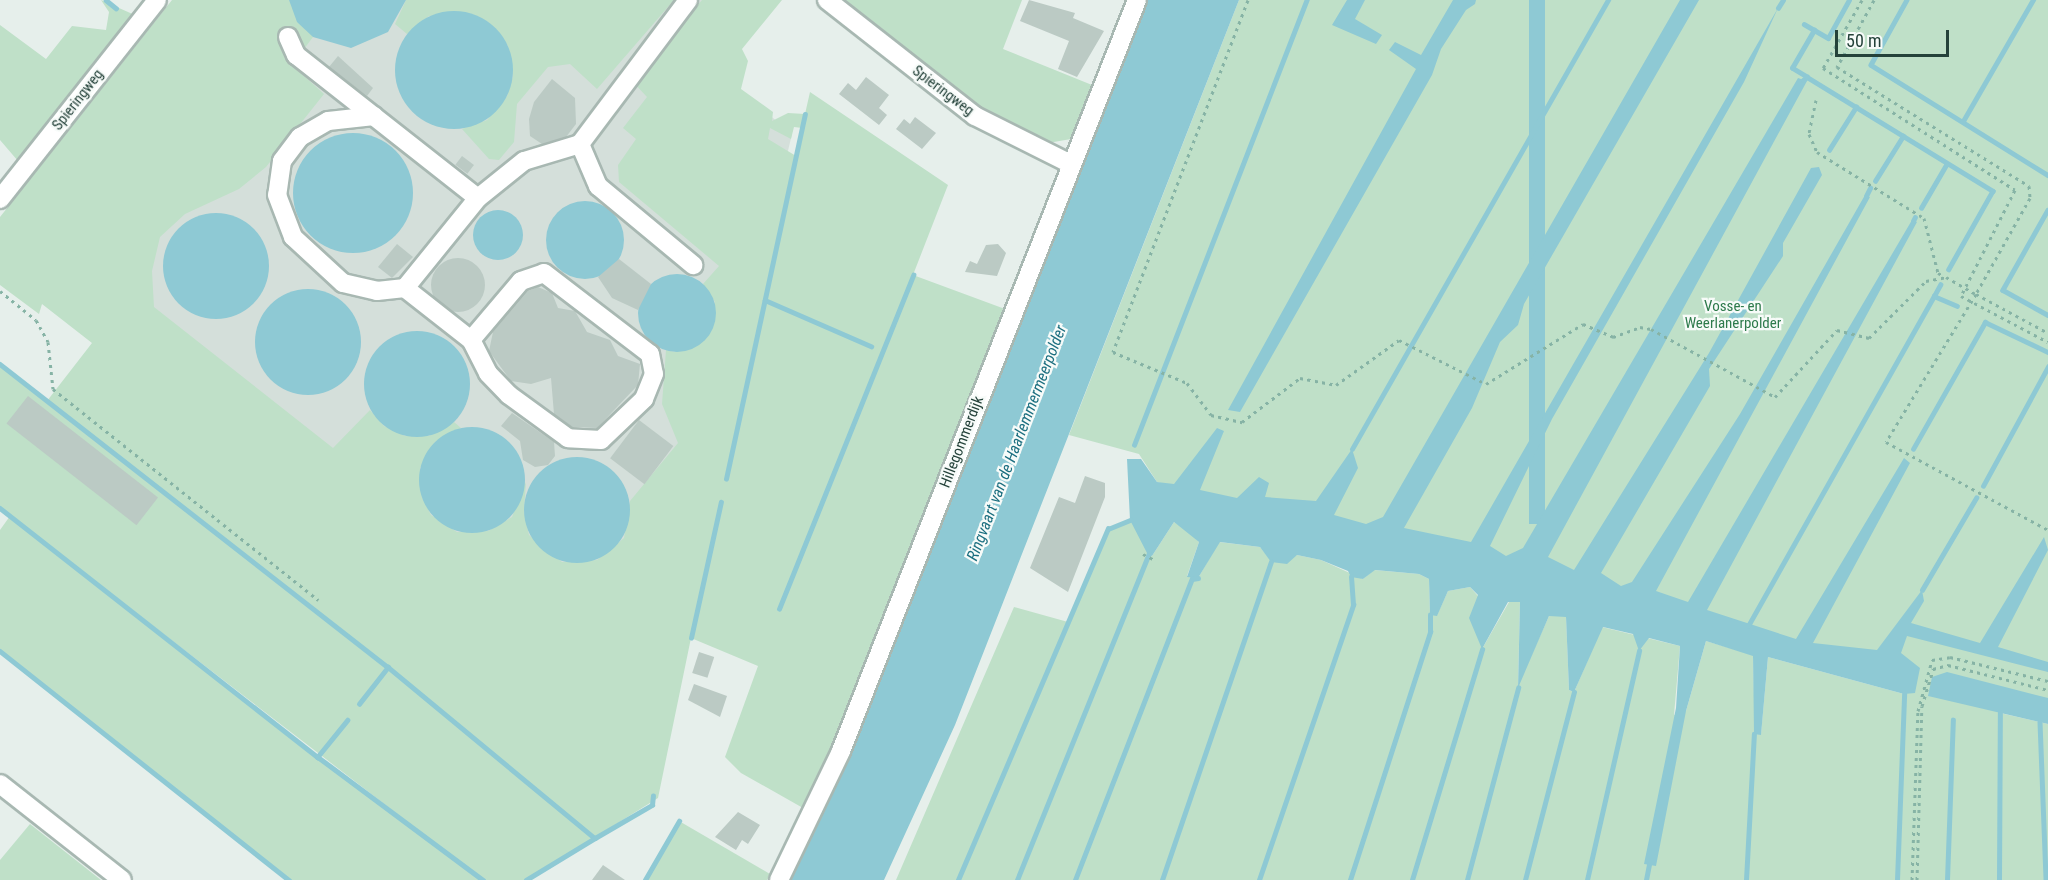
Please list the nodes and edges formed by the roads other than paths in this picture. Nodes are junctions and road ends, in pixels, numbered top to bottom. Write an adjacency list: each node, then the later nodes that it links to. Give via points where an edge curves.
1 (157, 0): 10 (street, Spieringweg)
2 (687, 0): 7 (street)
3 (827, 0): 8 (street, Spieringweg, via 975,116)
4 (1137, 0): 8 (street, Hillegommerdijk)
5 (288, 37): 6 (street, via 296,55)
6 (374, 116): 9 (street); 12 (street, via 328,121 300,137 282,161 277,195 293,237 343,282 377,291)
7 (580, 144): 9 (street, via 524,161); 11 (street, via 598,186)
8 (1071, 164): 16 (street, Hillegommerdijk, via 841,751)
9 (478, 198): 12 (street)
10 (0, 199)
11 (693, 265)
12 (405, 288): 13 (street)
13 (471, 340): 13 (street, via 488,373 509,395 578,442 611,434 651,386 650,354 544,273 521,281)
14 (0, 784): 15 (street)
15 (122, 880)
16 (779, 880)

